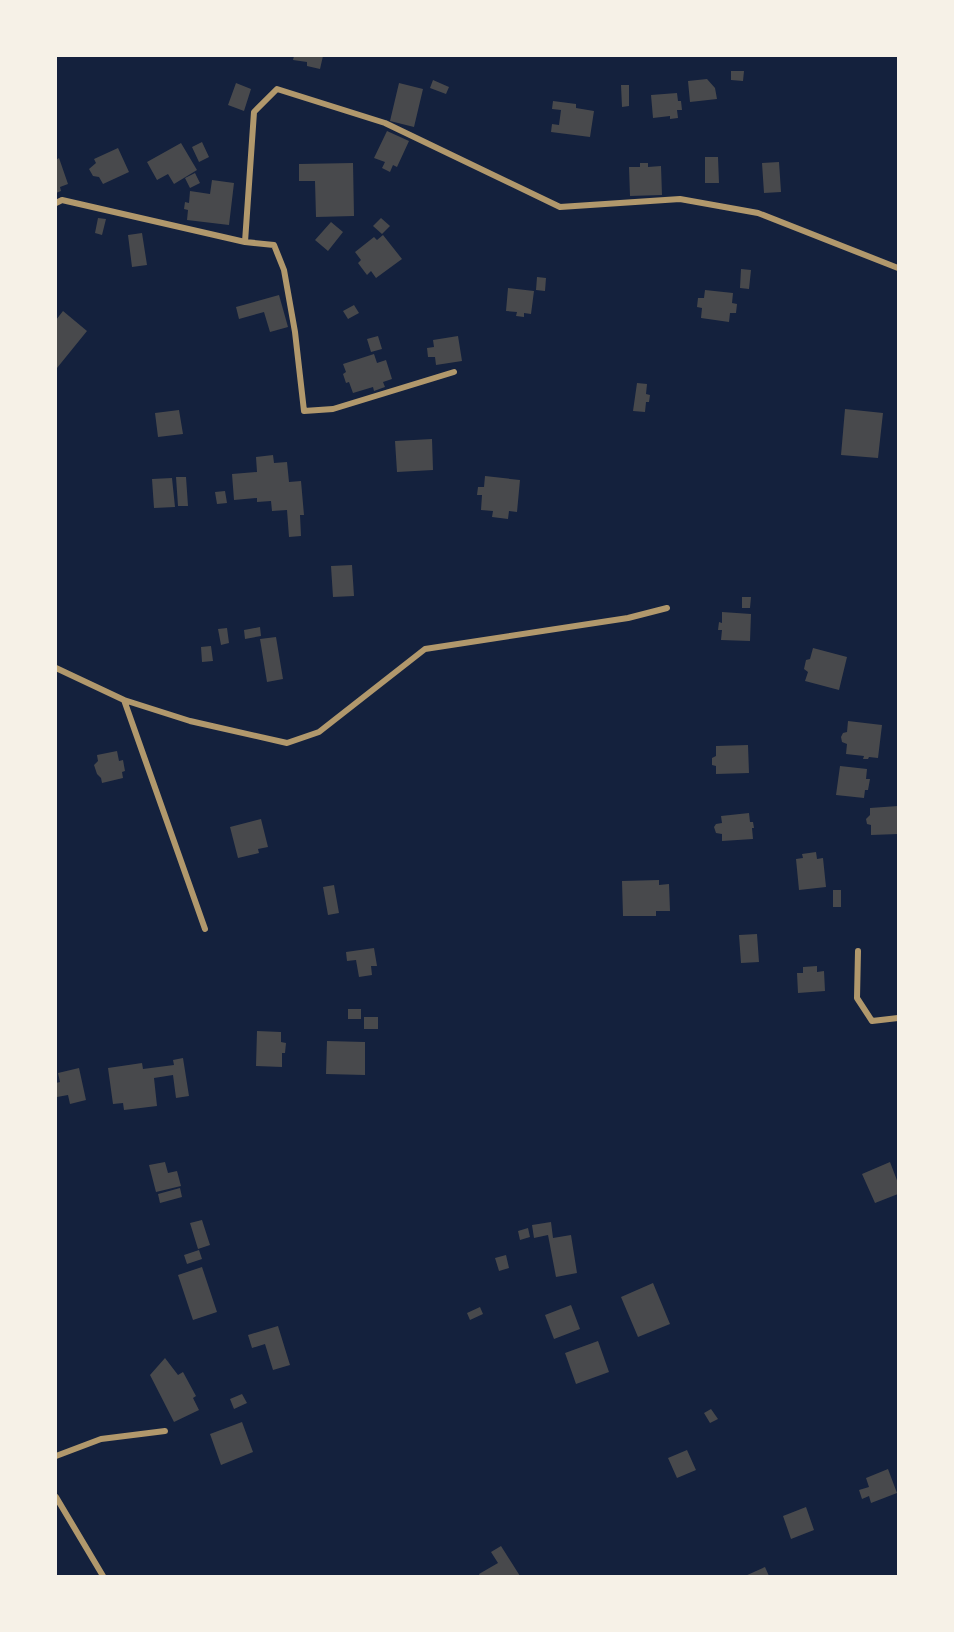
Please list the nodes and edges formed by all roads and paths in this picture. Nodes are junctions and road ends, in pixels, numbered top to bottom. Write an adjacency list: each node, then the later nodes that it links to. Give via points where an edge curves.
1 (56, 203): 2 (street, via 62,200)
2 (245, 242): 3 (street, via 254,112 277,89 385,123 560,207 680,199 758,213); 4 (street, via 274,245 284,270 304,411 333,409)
3 (898, 268)
4 (454, 372)
5 (667, 608): 7 (street, via 628,618 425,649 319,732 287,743 190,721)
6 (56, 668): 7 (street)
7 (124, 700): 8 (street)
8 (205, 929)
9 (858, 951): 10 (street, via 858,998 872,1021)
10 (898, 1018)
11 (165, 1431): 12 (street, via 101,1439)
12 (56, 1456)
13 (56, 1497): 14 (street)
14 (103, 1576)

